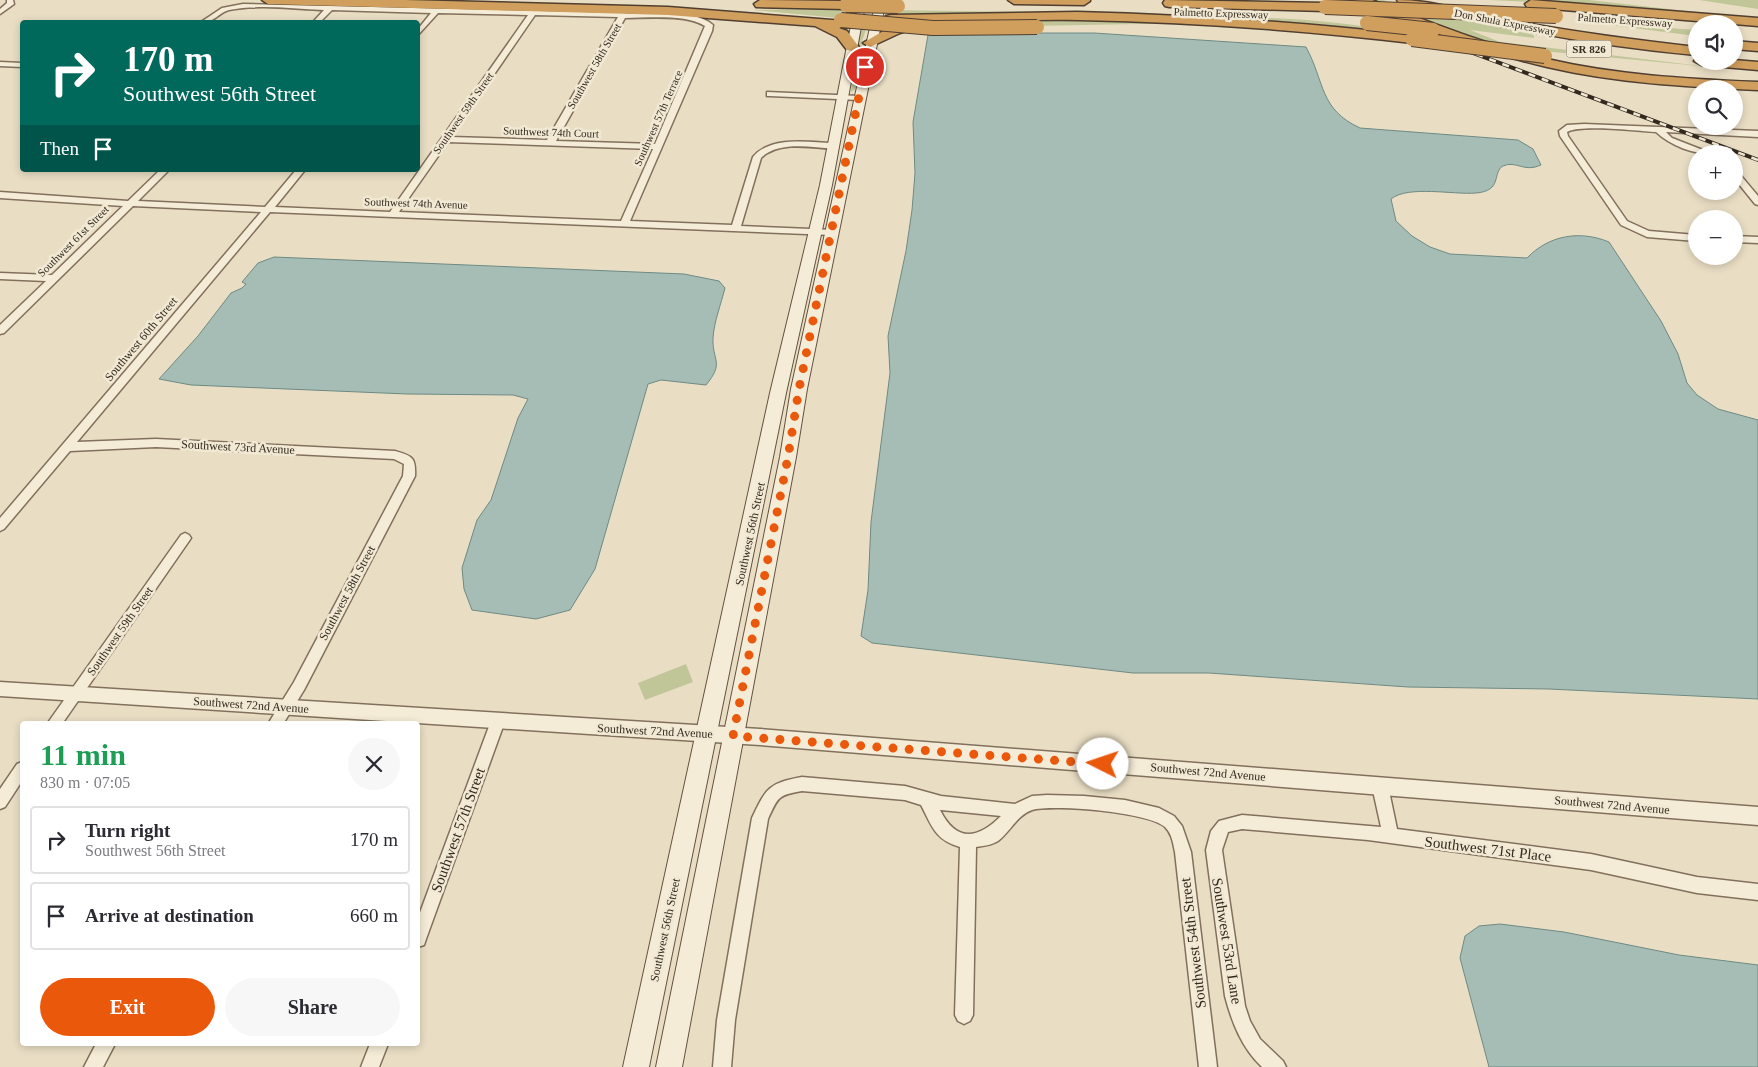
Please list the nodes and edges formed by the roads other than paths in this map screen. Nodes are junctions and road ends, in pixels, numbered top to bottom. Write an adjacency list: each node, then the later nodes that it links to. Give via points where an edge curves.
1 (268, 0): 24 (highway, via 668,11)
2 (504, 0): 10 (highway, Palmetto Expressway / SR 826)
3 (882, 0): 19 (main road, Southwest 56th Street)
4 (1014, 0): 11 (highway)
5 (1360, 0): 50 (highway, via 1479,44 1547,63 1626,76)
6 (1404, 0): 25 (highway, via 1530,4); 37 (highway, Don Shula Expressway, via 1543,31)
7 (1440, 0): 32 (highway, Don Shula Expressway, via 1581,27)
8 (1611, 0): 20 (highway)
9 (11, 1): 16 (street)
10 (633, 2): 31 (highway, bridge, via 942,28 1199,25); 42 (highway, Palmetto Expressway / SR 826, bridge, via 1198,12 1366,22)
11 (1098, 2)
12 (1155, 3): 27 (highway, Palmetto Expressway, bridge, via 1556,16)
13 (861, 4): 19 (highway); 26 (main road, Southwest 56th Street)
14 (330, 8): 15 (street); 22 (street, via 242,6 227,8); 23 (street)
15 (436, 11): 17 (street); 28 (street)
16 (0, 12)
17 (533, 13): 18 (street); 56 (street, Southwest 59th Street)
18 (623, 16): 57 (street, Southwest 58th Street); 60 (street, Southwest 57th Terrace, via 688,17 706,22 708,31)
19 (878, 16): 21 (highway, via 898,20); 26 (highway); 33 (main road, Southwest 56th Street)
20 (1758, 16)
21 (942, 19): 31 (highway, via 1152,18 1258,23); 33 (highway, via 901,28)
22 (208, 20)
23 (318, 20)
24 (808, 22): 26 (highway); 36 (highway, via 836,31)
25 (1758, 22)
26 (856, 24): 36 (main road, Southwest 56th Street)
27 (1688, 24)
28 (420, 30)
29 (1743, 30): 30 (highway)
30 (1758, 31)
31 (1348, 32): 40 (highway, bridge)
32 (1688, 41)
33 (870, 43): 53 (main road, Southwest 56th Street)
34 (1743, 45): 35 (highway)
35 (1758, 46)
36 (852, 47): 52 (main road, Southwest 56th Street)
37 (1688, 50)
38 (1743, 55): 39 (highway)
39 (1758, 56)
40 (1562, 58): 45 (highway); 49 (highway)
41 (0, 64): 43 (street)
42 (1688, 64)
43 (20, 65)
44 (1743, 65): 46 (highway)
45 (1660, 66)
46 (1758, 66)
47 (1736, 70): 48 (highway, Palmetto Expressway)
48 (1758, 73)
49 (1758, 79)
50 (1758, 86)
51 (770, 94): 52 (street)
52 (844, 97): 53 (street); 58 (main road, Southwest 56th Street)
53 (859, 98): 61 (main road, Southwest 56th Street)
54 (1658, 129): 55 (street); 59 (street, via 1670,140); 74 (street, via 1584,126 1565,129 1564,136 1627,226 1641,233)
55 (1758, 134)
56 (445, 139): 57 (street, Southwest 74th Court); 69 (street, Southwest 59th Street)
57 (550, 143): 60 (street, Southwest 74th Court)
58 (833, 146): 61 (main road); 71 (street, via 766,148 757,157); 72 (main road, Southwest 56th Street)
59 (1688, 146)
60 (657, 147): 70 (street, Southwest 57th Terrace)
61 (849, 147): 73 (main road, Southwest 56th Street)
62 (163, 172): 67 (street, Southwest 61st Street)
63 (299, 172): 68 (street, Southwest 60th Street)
64 (1743, 184): 66 (street)
65 (0, 195): 67 (street, Southwest 74th Avenue)
66 (1758, 202)
67 (132, 203): 68 (street, Southwest 74th Avenue); 78 (street, Southwest 61st Street)
68 (268, 208): 69 (street, Southwest 74th Avenue); 80 (street, Southwest 60th Street)
69 (394, 214): 70 (street, Southwest 74th Avenue)
70 (624, 223): 71 (street, Southwest 74th Avenue)
71 (736, 228): 72 (street, Southwest 74th Avenue)
72 (815, 231): 73 (street, Southwest 74th Avenue); 90 (main road, Southwest 56th Street)
73 (832, 232): 91 (main road, Southwest 56th Street)
74 (1688, 237)
75 (1743, 239): 76 (street)
76 (1758, 240)
77 (0, 276): 78 (street)
78 (54, 278): 79 (street, Southwest 61st Street)
79 (0, 331)
80 (66, 446): 81 (street, Southwest 73rd Avenue, via 156,443 395,455); 82 (street, Southwest 60th Street)
81 (408, 461): 86 (street, Southwest 58th Street, via 410,473)
82 (0, 526)
83 (185, 538): 85 (street, Southwest 59th Street)
84 (0, 689): 85 (street, Southwest 72nd Avenue)
85 (76, 694): 86 (street, Southwest 72nd Avenue); 87 (street, Southwest 59th Street)
86 (286, 707): 88 (street, Southwest 58th Street); 89 (street, Southwest 72nd Avenue)
87 (56, 721)
88 (277, 721)
89 (498, 721): 90 (street, Southwest 72nd Avenue); 102 (street, Southwest 57th Street)
90 (707, 734): 91 (street, Southwest 72nd Avenue); 108 (main road, Southwest 56th Street)
91 (733, 736): 93 (street, Southwest 72nd Avenue); 109 (main road, Southwest 56th Street)
92 (20, 772): 95 (street)
93 (1380, 786): 97 (street, Southwest 72nd Avenue); 99 (street)
94 (927, 800): 96 (street); 100 (street, via 942,830); 110 (street, via 905,793 809,784 793,785 772,794 760,818 726,1020)
95 (0, 802)
96 (1017, 811): 100 (street, via 992,836); 111 (street, Southwest 54th Street, via 1034,803 1074,803 1148,811 1170,822 1178,834 1182,852)
97 (1758, 816)
98 (1219, 831): 99 (street, Southwest 71st Place, via 1231,823 1248,822); 112 (street, Southwest 53rd Lane, via 1215,839 1215,862 1238,1013 1249,1039)
99 (1391, 836): 101 (street, Southwest 71st Place, via 1591,862 1697,884)
100 (968, 842): 103 (street)
101 (1758, 892)
102 (420, 934)
103 (964, 1015)
104 (105, 1046): 106 (street)
105 (378, 1046): 107 (street)
106 (93, 1067)
107 (370, 1067)
108 (636, 1067)
109 (669, 1067)
110 (722, 1067)
111 (1208, 1067)
112 (1277, 1067)

